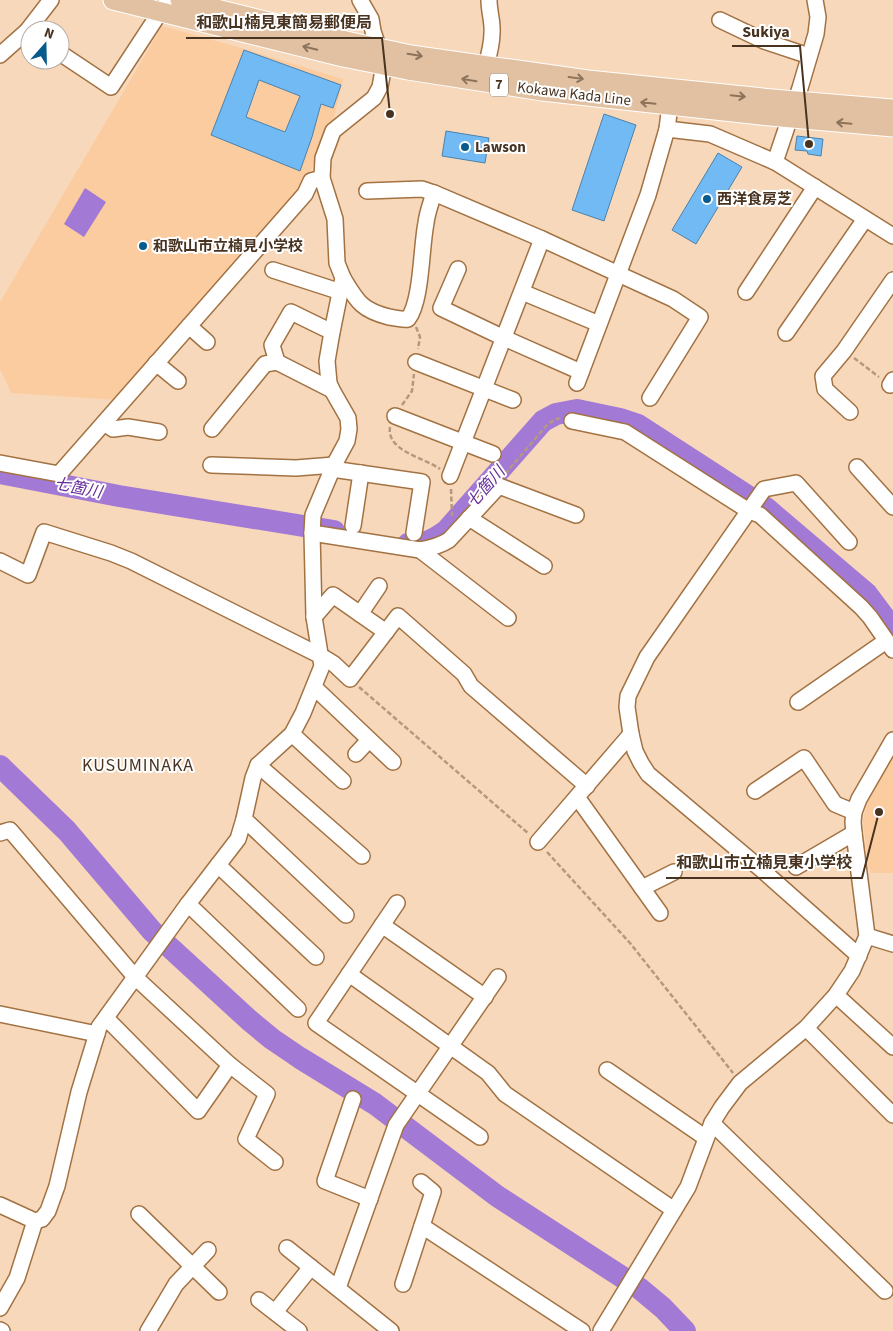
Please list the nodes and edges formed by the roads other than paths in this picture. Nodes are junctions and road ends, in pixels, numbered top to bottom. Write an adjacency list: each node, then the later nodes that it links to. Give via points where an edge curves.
1 (51, 0): 8 (street)
2 (113, 0): 7 (main road, Kokawa Kada Line / 7)
3 (180, 0): 12 (main road, Kokawa Kada Line / 7, via 346,41)
4 (360, 0): 12 (street, via 370,19)
5 (489, 0): 15 (street, via 492,37)
6 (815, 0): 13 (street, via 818,17)
7 (164, 6): 12 (main road, Kokawa Kada Line / 7, one-way to 7, via 333,54); 14 (street, via 111,87)
8 (37, 20)
9 (720, 20): 13 (street, via 764,41)
10 (20, 39): 11 (street)
11 (0, 55)
12 (381, 56): 15 (main road, Kokawa Kada Line / 7, one-way to 15, via 411,55); 16 (main road, Kokawa Kada Line / 7, one-way to 12, via 542,91 408,70); 22 (street, via 380,87 374,98 333,131 323,158)
13 (809, 56): 18 (street)
14 (70, 60)
15 (486, 66): 18 (main road, Kokawa Kada Line / 7, one-way to 18)
16 (670, 105): 18 (main road, Kokawa Kada Line / 7); 20 (street)
17 (893, 109): 18 (main road, Kokawa Kada Line / 7)
18 (793, 110): 19 (main road, Kokawa Kada Line / 7, one-way to 18); 21 (street)
19 (893, 127)
20 (667, 129): 21 (street, via 710,134); 31 (street, via 648,195)
21 (775, 162): 23 (street)
22 (322, 178): 33 (street, via 335,219 337,263); 37 (street, via 311,181 305,194)
23 (815, 187): 26 (street); 35 (street)
24 (367, 191): 25 (street, via 422,189)
25 (434, 193): 28 (street); 33 (street, via 426,222 417,297 408,319 365,309)
26 (865, 219): 27 (street); 39 (street)
27 (893, 236)
28 (542, 239): 31 (street); 34 (street)
29 (458, 269): 40 (street, via 441,308)
30 (273, 270): 33 (street)
31 (618, 274): 36 (street); 48 (street, via 673,299 700,317)
32 (893, 280): 50 (street, via 823,376 825,389)
33 (342, 285): 38 (street)
34 (522, 292): 36 (street); 40 (street)
35 (746, 292)
36 (599, 324): 40 (street, via 579,378)
37 (189, 326): 41 (street); 44 (street)
38 (332, 332): 42 (street, via 291,312 272,345); 47 (street, via 327,361)
39 (786, 332)
40 (504, 338): 46 (street)
41 (207, 342)
42 (277, 362): 47 (street); 54 (street, via 265,364)
43 (416, 362): 46 (street)
44 (156, 363): 45 (street); 53 (street)
45 (178, 381)
46 (484, 389): 49 (street); 56 (street)
47 (332, 390): 60 (street, via 348,418 350,429)
48 (650, 398)
49 (513, 400)
50 (850, 412)
51 (395, 416): 56 (street)
52 (567, 419): 64 (street, via 625,432)
53 (104, 423): 55 (street, via 113,429 128,427); 58 (street, via 59,474)
54 (212, 429)
55 (158, 432)
56 (463, 442): 57 (street); 63 (street)
57 (493, 454)
58 (0, 463)
59 (211, 465): 60 (street)
60 (333, 467): 62 (street); 69 (street, via 313,515)
61 (857, 467): 65 (street)
62 (361, 473): 68 (street); 70 (street, via 422,482)
63 (450, 476)
64 (754, 504): 71 (street, via 764,489 796,483); 80 (street, via 760,514 861,607); 85 (street, via 647,658 628,696 626,707)
65 (893, 507)
66 (576, 515): 67 (street, via 499,486)
67 (470, 518): 72 (street, via 449,540); 74 (street)
68 (353, 526)
69 (312, 528): 72 (street); 77 (street)
70 (414, 534)
71 (848, 542)
72 (420, 550): 78 (street)
73 (0, 561): 81 (street, via 28,575 44,532 131,561)
74 (544, 566)
75 (379, 586): 76 (street)
76 (360, 614): 77 (street, via 332,595); 79 (street)
77 (314, 616): 81 (street)
78 (508, 618)
79 (386, 632): 81 (street, via 350,679); 92 (street, via 398,616 464,674 471,686)
80 (890, 645): 83 (street)
81 (321, 656): 82 (street, via 322,666)
82 (315, 688): 84 (street); 86 (street)
83 (798, 702)
84 (292, 734): 90 (street); 91 (street)
85 (631, 734): 92 (street); 111 (street, via 635,751 648,774)
86 (369, 740): 88 (street); 89 (street)
87 (893, 740): 94 (street)
88 (356, 754)
89 (393, 762)
90 (258, 765): 95 (street); 99 (street)
91 (344, 781)
92 (582, 791): 98 (street); 103 (street)
93 (755, 791): 94 (street, via 804,758 835,804)
94 (854, 812): 97 (street)
95 (244, 818): 100 (street, via 238,838); 107 (street)
96 (0, 833): 114 (street, via 10,830)
97 (854, 833): 101 (street); 109 (street)
98 (538, 842)
99 (362, 856)
100 (218, 865): 105 (street); 112 (street)
101 (796, 867)
102 (674, 872): 103 (street)
103 (642, 888): 106 (street)
104 (397, 903): 108 (street)
105 (188, 904): 114 (street); 118 (street)
106 (660, 913)
107 (346, 915)
108 (382, 926): 113 (street); 117 (street)
109 (868, 936): 110 (street); 111 (street)
110 (893, 944)
111 (859, 956): 116 (street)
112 (316, 957)
113 (349, 974): 123 (street); 127 (street, via 316,1023)
114 (135, 976): 120 (street); 125 (street)
115 (498, 977): 117 (street)
116 (836, 995): 121 (street); 124 (street)
117 (484, 997): 123 (street)
118 (298, 1009)
119 (0, 1014): 122 (street)
120 (106, 1018): 122 (street); 125 (street, via 198,1111)
121 (806, 1028): 129 (street); 130 (street, via 740,1083)
122 (97, 1034): 139 (street, via 79,1092 57,1186 48,1211 42,1219)
123 (450, 1046): 127 (street); 137 (street, via 488,1073 505,1094)
124 (893, 1047)
125 (230, 1065): 133 (street, via 267,1094 246,1139)
126 (607, 1070): 132 (street)
127 (417, 1094): 131 (street); 135 (street, via 399,1120)
128 (353, 1099): 135 (street, via 325,1181)
129 (893, 1115)
130 (712, 1123): 132 (street); 147 (street)
131 (480, 1137)
132 (706, 1138): 137 (street, via 688,1187)
133 (275, 1162)
134 (421, 1182): 140 (street, via 433,1192)
135 (370, 1199): 146 (street)
136 (0, 1205): 139 (street)
137 (674, 1210): 156 (street)
138 (138, 1214): 143 (street)
139 (35, 1221): 150 (street, via 17,1278)
140 (422, 1226): 145 (street); 155 (street)
141 (287, 1248): 144 (street)
142 (208, 1250): 143 (street)
143 (192, 1266): 148 (street); 152 (street, via 176,1284)
144 (312, 1267): 146 (street); 151 (street)
145 (403, 1284)
146 (338, 1288): 154 (street)
147 (885, 1291)
148 (219, 1292)
149 (259, 1300): 151 (street)
150 (0, 1308)
151 (275, 1312): 153 (street)
152 (148, 1331)
153 (299, 1331)
154 (391, 1331)
155 (582, 1331)
156 (601, 1331)

